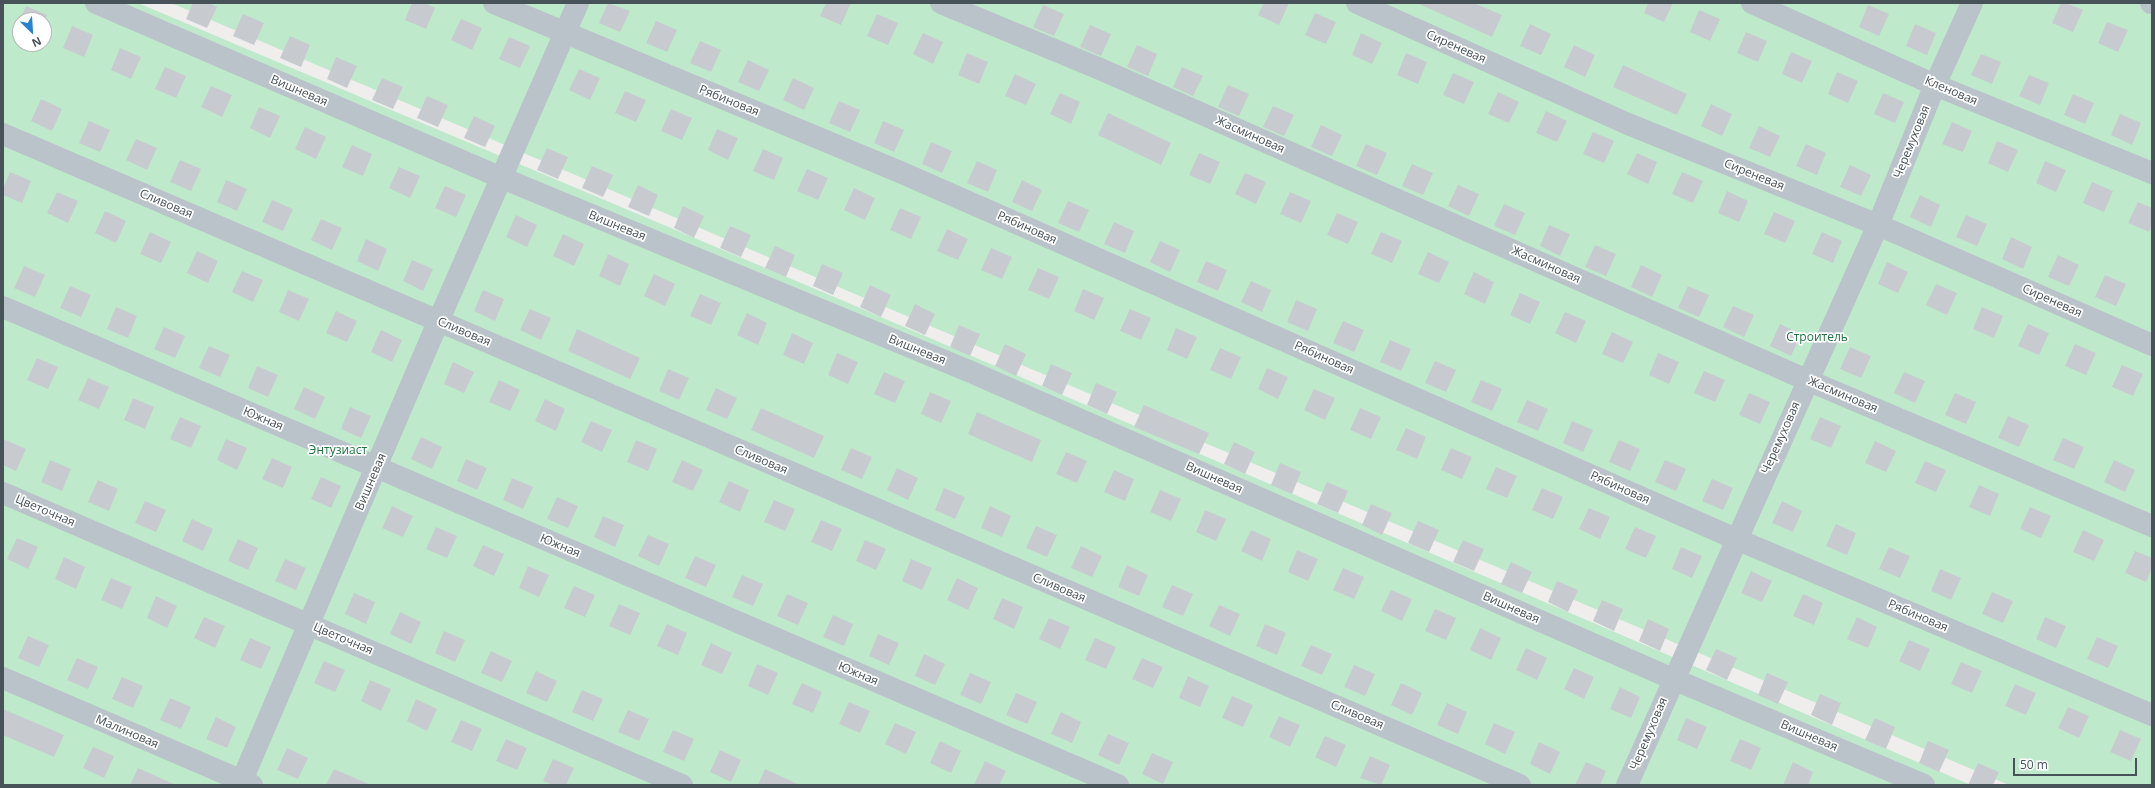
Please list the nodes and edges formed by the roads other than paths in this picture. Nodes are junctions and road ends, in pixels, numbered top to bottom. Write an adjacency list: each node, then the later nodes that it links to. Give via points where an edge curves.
1 (96, 3): 12 (street, Вишневая)
2 (494, 3): 8 (street, Рябиновая)
3 (578, 3): 8 (street, Вишневая)
4 (941, 3): 17 (street, Жасминовая, via 1100,69)
5 (1357, 3): 13 (street, Сиреневая, via 1628,124)
6 (1752, 3): 9 (street, Кленовая)
7 (1972, 3): 9 (street, Черемуховая)
8 (565, 34): 12 (street, Вишневая); 21 (street, Рябиновая, via 900,172)
9 (1935, 85): 11 (street, Кленовая); 13 (street, Черемуховая)
10 (3, 134): 15 (street, Сливовая)
11 (2152, 173)
12 (502, 178): 15 (street, Вишневая); 24 (street, Вишневая, via 971,372)
13 (1878, 225): 16 (street, Сиреневая); 17 (street, Черемуховая)
14 (3, 307): 18 (street, Южная)
15 (438, 322): 18 (street, Вишневая); 29 (street, Сливовая)
16 (2152, 345)
17 (1807, 380): 20 (street, Жасминовая); 21 (street, Черемуховая)
18 (377, 468): 22 (street, Вишневая); 28 (street, Южная)
19 (3, 493): 22 (street, Цветочная)
20 (2152, 526)
21 (1736, 539): 24 (street, Черемуховая); 25 (street, Рябиновая)
22 (309, 624): 26 (street, Вишневая); 27 (street, Цветочная)
23 (3, 678): 26 (street, Малиновая)
24 (1673, 679): 30 (street, Черемуховая); 31 (street, Вишневая)
25 (2152, 715)
26 (245, 784)
27 (682, 785)
28 (1118, 785)
29 (1520, 785)
30 (1627, 785)
31 (1924, 785)

